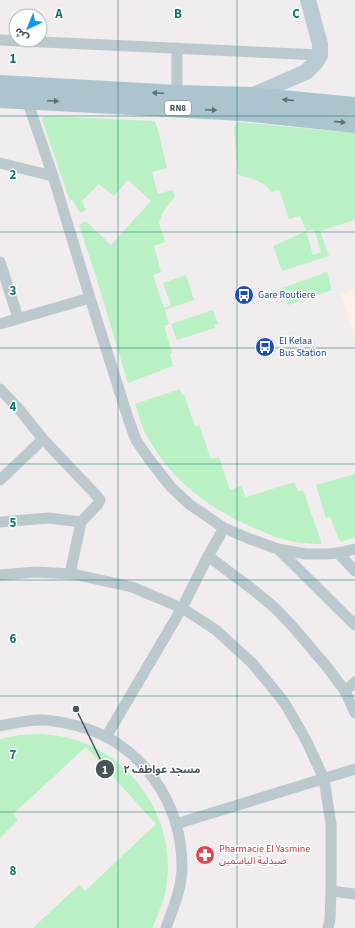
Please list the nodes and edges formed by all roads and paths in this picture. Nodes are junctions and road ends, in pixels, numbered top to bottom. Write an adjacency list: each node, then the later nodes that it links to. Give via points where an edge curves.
1 (308, 0): 4 (street, via 320,44)
2 (0, 40): 3 (street)
3 (177, 48): 4 (street); 9 (street)
4 (320, 55): 6 (street, via 306,72)
5 (0, 84): 9 (main road, RN8, one-way to 5)
6 (251, 96): 9 (main road, RN8); 10 (main road, RN8, one-way to 6); 11 (street)
7 (0, 98): 8 (main road, RN8)
8 (27, 100): 9 (main road, RN8, one-way to 9); 14 (street)
9 (177, 101): 11 (main road, RN8, one-way to 11)
10 (355, 106)
11 (243, 112): 12 (main road, RN8, one-way to 12)
12 (355, 124)
13 (0, 162): 14 (street)
14 (53, 176): 16 (street)
15 (0, 262): 17 (street)
16 (90, 298): 17 (street); 24 (street, via 136,440 171,487 189,504)
17 (18, 318): 18 (street)
18 (0, 324)
19 (0, 389): 20 (street)
20 (43, 438): 21 (street); 23 (street, via 100,500)
21 (0, 480)
22 (0, 522): 23 (street, via 49,518)
23 (81, 522): 30 (street)
24 (224, 528): 25 (street); 28 (street)
25 (278, 549): 27 (street, via 306,554); 33 (street)
26 (355, 549): 27 (street)
27 (338, 553): 29 (street)
28 (208, 556): 32 (street); 35 (street, via 276,609)
29 (355, 571)
30 (70, 574): 31 (street, via 36,572); 32 (street, via 132,587)
31 (0, 575)
32 (182, 608): 38 (street); 40 (street, via 216,630 253,664 284,702 306,740)
33 (355, 625)
34 (355, 682): 35 (street)
35 (344, 691): 36 (street)
36 (355, 713)
37 (0, 726): 38 (street, via 43,720 65,722)
38 (106, 737): 41 (street, via 126,750 145,768 169,804)
39 (355, 769): 40 (street)
40 (324, 779): 41 (street); 42 (street, via 331,824)
41 (176, 824): 44 (street, via 181,846 180,890)
42 (331, 892): 43 (street); 45 (street)
43 (355, 894)
44 (166, 928)
45 (328, 928)

